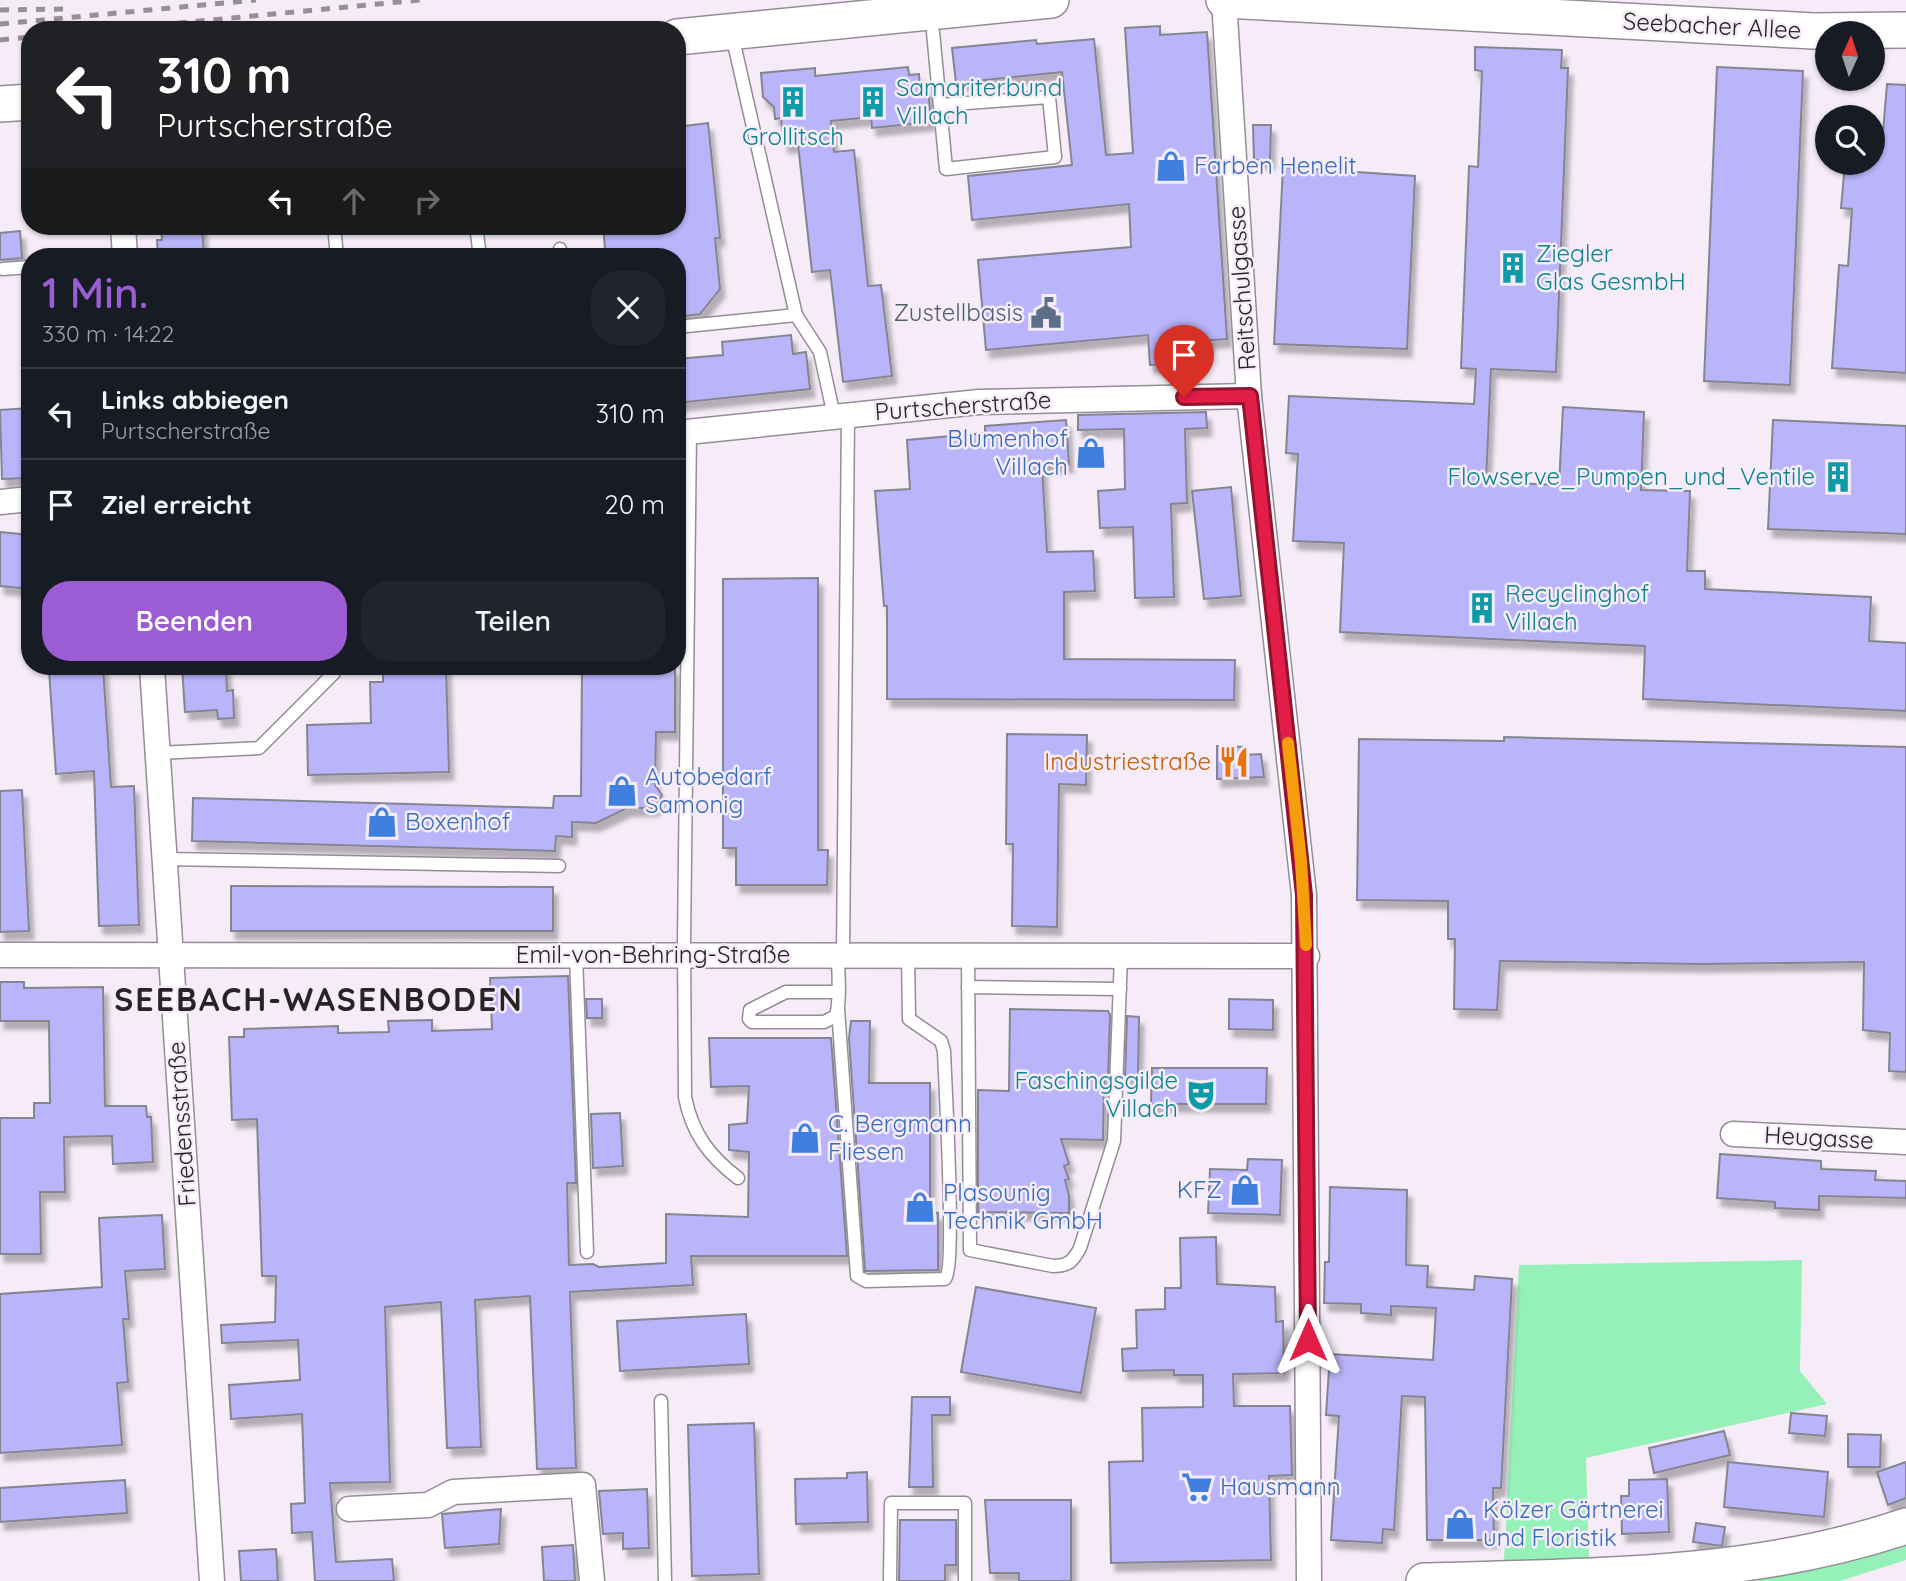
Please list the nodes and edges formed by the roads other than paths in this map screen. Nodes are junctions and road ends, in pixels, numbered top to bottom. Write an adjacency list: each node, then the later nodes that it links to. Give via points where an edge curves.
1 (1051, 0): 4 (street)
2 (1224, 0): 3 (street, Seebacher Allee, via 1814,31); 14 (street, Reitschulgasse)
3 (1906, 30)
4 (731, 31): 6 (street); 12 (lane)
5 (933, 32): 9 (lane)
6 (686, 36)
7 (21, 103): 8 (street)
8 (0, 104)
9 (940, 105): 9 (lane, via 946,169 1055,158 1049,97)
10 (21, 268): 11 (lane)
11 (3, 269)
12 (796, 315): 13 (lane); 15 (lane, via 820,352)
13 (686, 326)
14 (1250, 396): 15 (street, Purtscherstraße, via 979,402); 33 (street, Reitschulgasse, via 1301,861)
15 (841, 416): 16 (street, Purtscherstraße); 29 (lane)
16 (686, 432)
17 (21, 500): 18 (street)
18 (0, 502)
19 (153, 675): 22 (street, Friedensstraße)
20 (332, 675): 22 (lane, via 259,748)
21 (684, 675): 28 (lane)
22 (158, 753): 23 (street, Friedensstraße)
23 (165, 859): 24 (lane); 25 (street, Friedensstraße)
24 (559, 866)
25 (171, 954): 26 (street, Emil-von-Behring-Straße); 27 (street, Emil-von-Behring-Straße); 45 (street, Friedensstraße)
26 (0, 955)
27 (576, 955): 28 (street, Emil-von-Behring-Straße); 41 (lane)
28 (684, 955): 29 (street, Emil-von-Behring-Straße); 40 (lane, via 689,1117 711,1156)
29 (841, 955): 30 (street, Emil-von-Behring-Straße); 36 (lane)
30 (908, 955): 31 (street, Emil-von-Behring-Straße); 37 (lane, via 909,1019 942,1041 944,1051 950,1214 950,1270 945,1279 866,1281 857,1276)
31 (968, 955): 32 (street, Emil-von-Behring-Straße); 34 (lane)
32 (1121, 956): 33 (street, Emil-von-Behring-Straße); 35 (lane)
33 (1307, 956): 50 (street, Reitschulgasse)
34 (968, 987): 35 (lane); 35 (lane, via 970,1250 1053,1266 1073,1261 1080,1248 1115,1141)
35 (1120, 989)
36 (838, 992): 37 (lane); 37 (lane, via 786,992 748,1014 752,1022 824,1022 836,1016)
37 (838, 1009)
38 (1733, 1134): 39 (street, Heugasse)
39 (1906, 1142)
40 (738, 1178)
41 (587, 1252)
42 (661, 1401): 47 (lane)
43 (349, 1509): 46 (street, via 428,1505 453,1492 583,1485)
44 (1906, 1526): 51 (street, via 1869,1539 1736,1566 1654,1574)
45 (212, 1581)
46 (592, 1581)
47 (665, 1581)
48 (890, 1581): 49 (lane, via 891,1503 965,1503)
49 (965, 1581)
50 (1309, 1581)
51 (1424, 1581)

